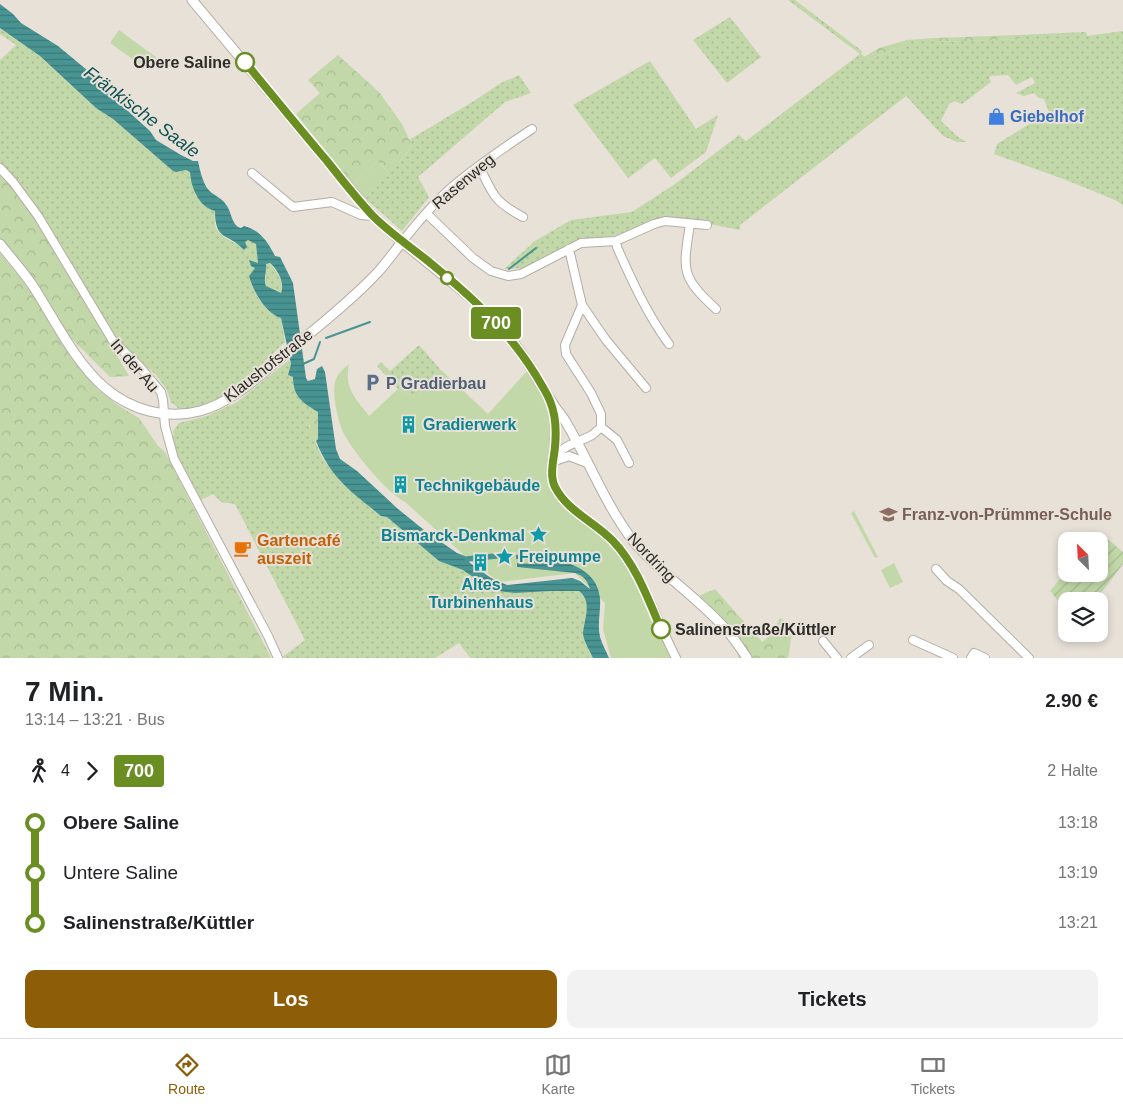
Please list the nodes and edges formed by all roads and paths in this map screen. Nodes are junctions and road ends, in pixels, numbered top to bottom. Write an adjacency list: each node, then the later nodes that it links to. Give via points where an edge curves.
1 (192, 0): 7 (main road)
2 (532, 129): 3 (street, Rasenweg)
3 (479, 166): 6 (street, Rasenweg); 8 (street, via 499,202)
4 (0, 168): 20 (street, In der Au, via 38,216 113,341 154,382 163,400)
5 (252, 173): 7 (street, via 293,207 332,202 360,215)
6 (426, 213): 12 (street, Rasenweg); 14 (street, via 473,258 491,271 508,276 520,274)
7 (373, 216): 12 (main road, Nordring)
8 (523, 217)
9 (690, 224): 10 (street); 11 (street, via 665,221); 16 (street, via 686,272 698,293)
10 (707, 225)
11 (616, 241): 14 (street, via 581,243); 17 (street, via 637,292)
12 (402, 242): 19 (main road, Nordring, via 470,296 508,336); 20 (main road, Klaushofstraße, via 379,271 248,385 200,411)
13 (0, 244): 20 (main road, Klaushofstraße, via 31,283 94,377 126,402 142,410)
14 (569, 249): 15 (street)
15 (582, 305): 18 (street); 21 (street, via 566,345 566,354 592,393 601,414)
16 (716, 309)
17 (669, 344)
18 (646, 388)
19 (552, 402): 22 (main road, Nordring); 23 (main road, via 556,427)
20 (163, 414): 30 (street, In der Au, via 174,459)
21 (601, 428): 22 (street); 25 (street, via 617,440)
22 (576, 442): 23 (street, via 559,453); 24 (main road, Nordring)
23 (553, 462): 24 (street, via 569,456); 31 (street, via 555,487 565,502 603,532 625,556)
24 (587, 463): 32 (main road, Nordring, via 604,497 635,542 716,619)
25 (629, 463)
26 (936, 569): 38 (street)
27 (912, 640): 35 (street)
28 (824, 641): 33 (street)
29 (869, 645): 34 (street)
30 (278, 658)
31 (676, 658)
32 (747, 658)
33 (837, 658)
34 (851, 658)
35 (953, 658)
36 (971, 658): 37 (street, via 974,653)
37 (985, 658)
38 (1029, 658)

